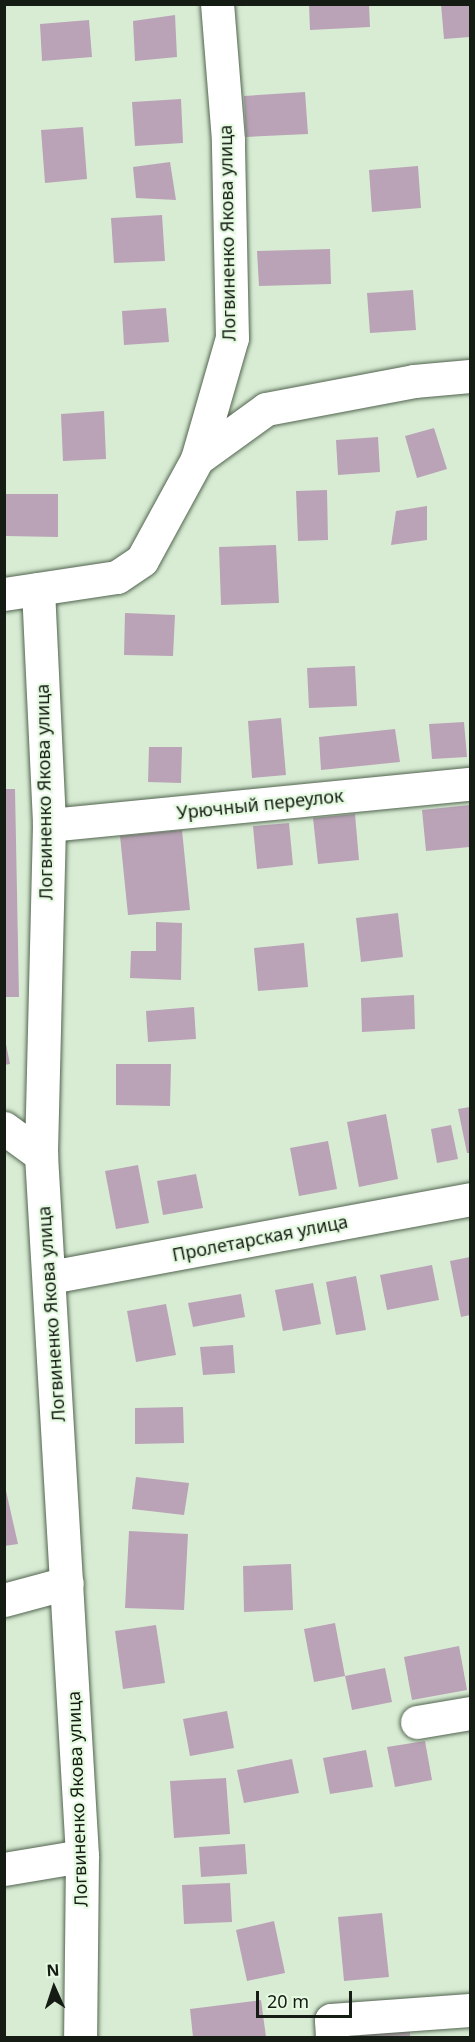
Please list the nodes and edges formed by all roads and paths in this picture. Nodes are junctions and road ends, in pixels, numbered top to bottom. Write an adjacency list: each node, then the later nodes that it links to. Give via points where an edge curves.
1 (217, 4): 3 (street, Логвиненко Якова улица, via 228,140 232,338)
2 (471, 376): 3 (street, via 414,381 266,409)
3 (197, 459): 4 (street, via 142,560 117,577)
4 (38, 590): 5 (street); 7 (street, Логвиненко Якова улица)
5 (4, 594)
6 (471, 784): 7 (street, Урючный переулок)
7 (49, 825): 9 (street, Логвиненко Якова улица)
8 (4, 1128): 9 (street)
9 (41, 1155): 11 (street, Логвиненко Якова улица)
10 (471, 1199): 11 (street, Пролетарская улица)
11 (50, 1277): 12 (street, Логвиненко Якова улица)
12 (67, 1583): 13 (street); 16 (street, Логвиненко Якова улица)
13 (4, 1600)
14 (471, 1713): 15 (street)
15 (417, 1722)
16 (82, 1856): 17 (street); 19 (street, Логвиненко Якова улица)
17 (4, 1869)
18 (471, 2010): 20 (street, via 331,2020)
19 (80, 2037)
20 (332, 2037)

